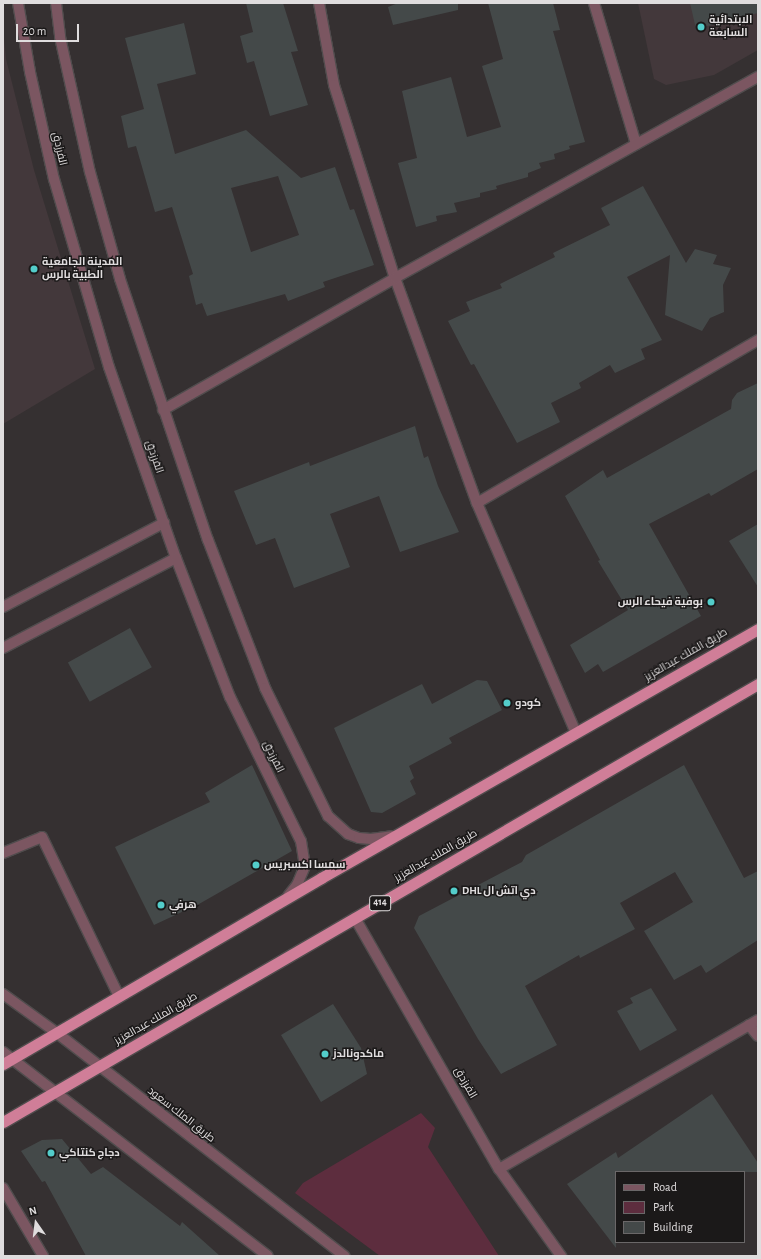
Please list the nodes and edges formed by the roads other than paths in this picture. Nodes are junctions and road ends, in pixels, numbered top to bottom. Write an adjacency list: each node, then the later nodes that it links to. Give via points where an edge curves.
1 (18, 3): 11 (street, الفرزدق, via 54,180 109,368)
2 (56, 3): 9 (street, via 60,37 90,172)
3 (319, 3): 7 (street, via 334,85)
4 (594, 3): 6 (street)
5 (758, 77): 6 (street)
6 (636, 144): 7 (street)
7 (395, 278): 9 (street); 10 (street)
8 (758, 340): 10 (street)
9 (163, 410): 18 (street, via 208,540 265,688 328,816 348,834 359,838 371,840)
10 (477, 503): 17 (street)
11 (164, 523): 12 (street, الفرزدق); 13 (street)
12 (176, 558): 15 (street); 20 (street, الفرزدق, via 230,697 301,841 305,866 297,885)
13 (3, 607)
14 (758, 629): 17 (highway, طريق الملك عبدالعزيز)
15 (3, 648)
16 (758, 684): 21 (highway, طريق الملك عبدالعزيز / 414)
17 (576, 733): 18 (highway, طريق الملك عبدالعزيز)
18 (398, 834): 20 (highway, طريق الملك عبدالعزيز)
19 (3, 853): 23 (street, via 42,837)
20 (286, 898): 23 (highway, طريق الملك عبدالعزيز)
21 (355, 918): 29 (highway, طريق الملك عبدالعزيز / 414); 32 (street, الفرزدق)
22 (3, 994): 25 (street, طريق الملك سعود)
23 (119, 996): 25 (highway, طريق الملك عبدالعزيز)
24 (754, 1022): 26 (street); 32 (street)
25 (57, 1032): 28 (highway, طريق الملك عبدالعزيز); 29 (street, طريق الملك سعود)
26 (758, 1036)
27 (3, 1052): 28 (street)
28 (8, 1061): 30 (street)
29 (99, 1067): 30 (highway, طريق الملك عبدالعزيز / 414); 37 (street, طريق الملك سعود)
30 (54, 1093): 31 (highway, طريق الملك عبدالعزيز / 414); 36 (street)
31 (3, 1122)
32 (499, 1169): 34 (street, الفرزدق)
33 (3, 1188): 35 (street)
34 (558, 1253)
35 (43, 1256)
36 (268, 1256)
37 (345, 1256)

